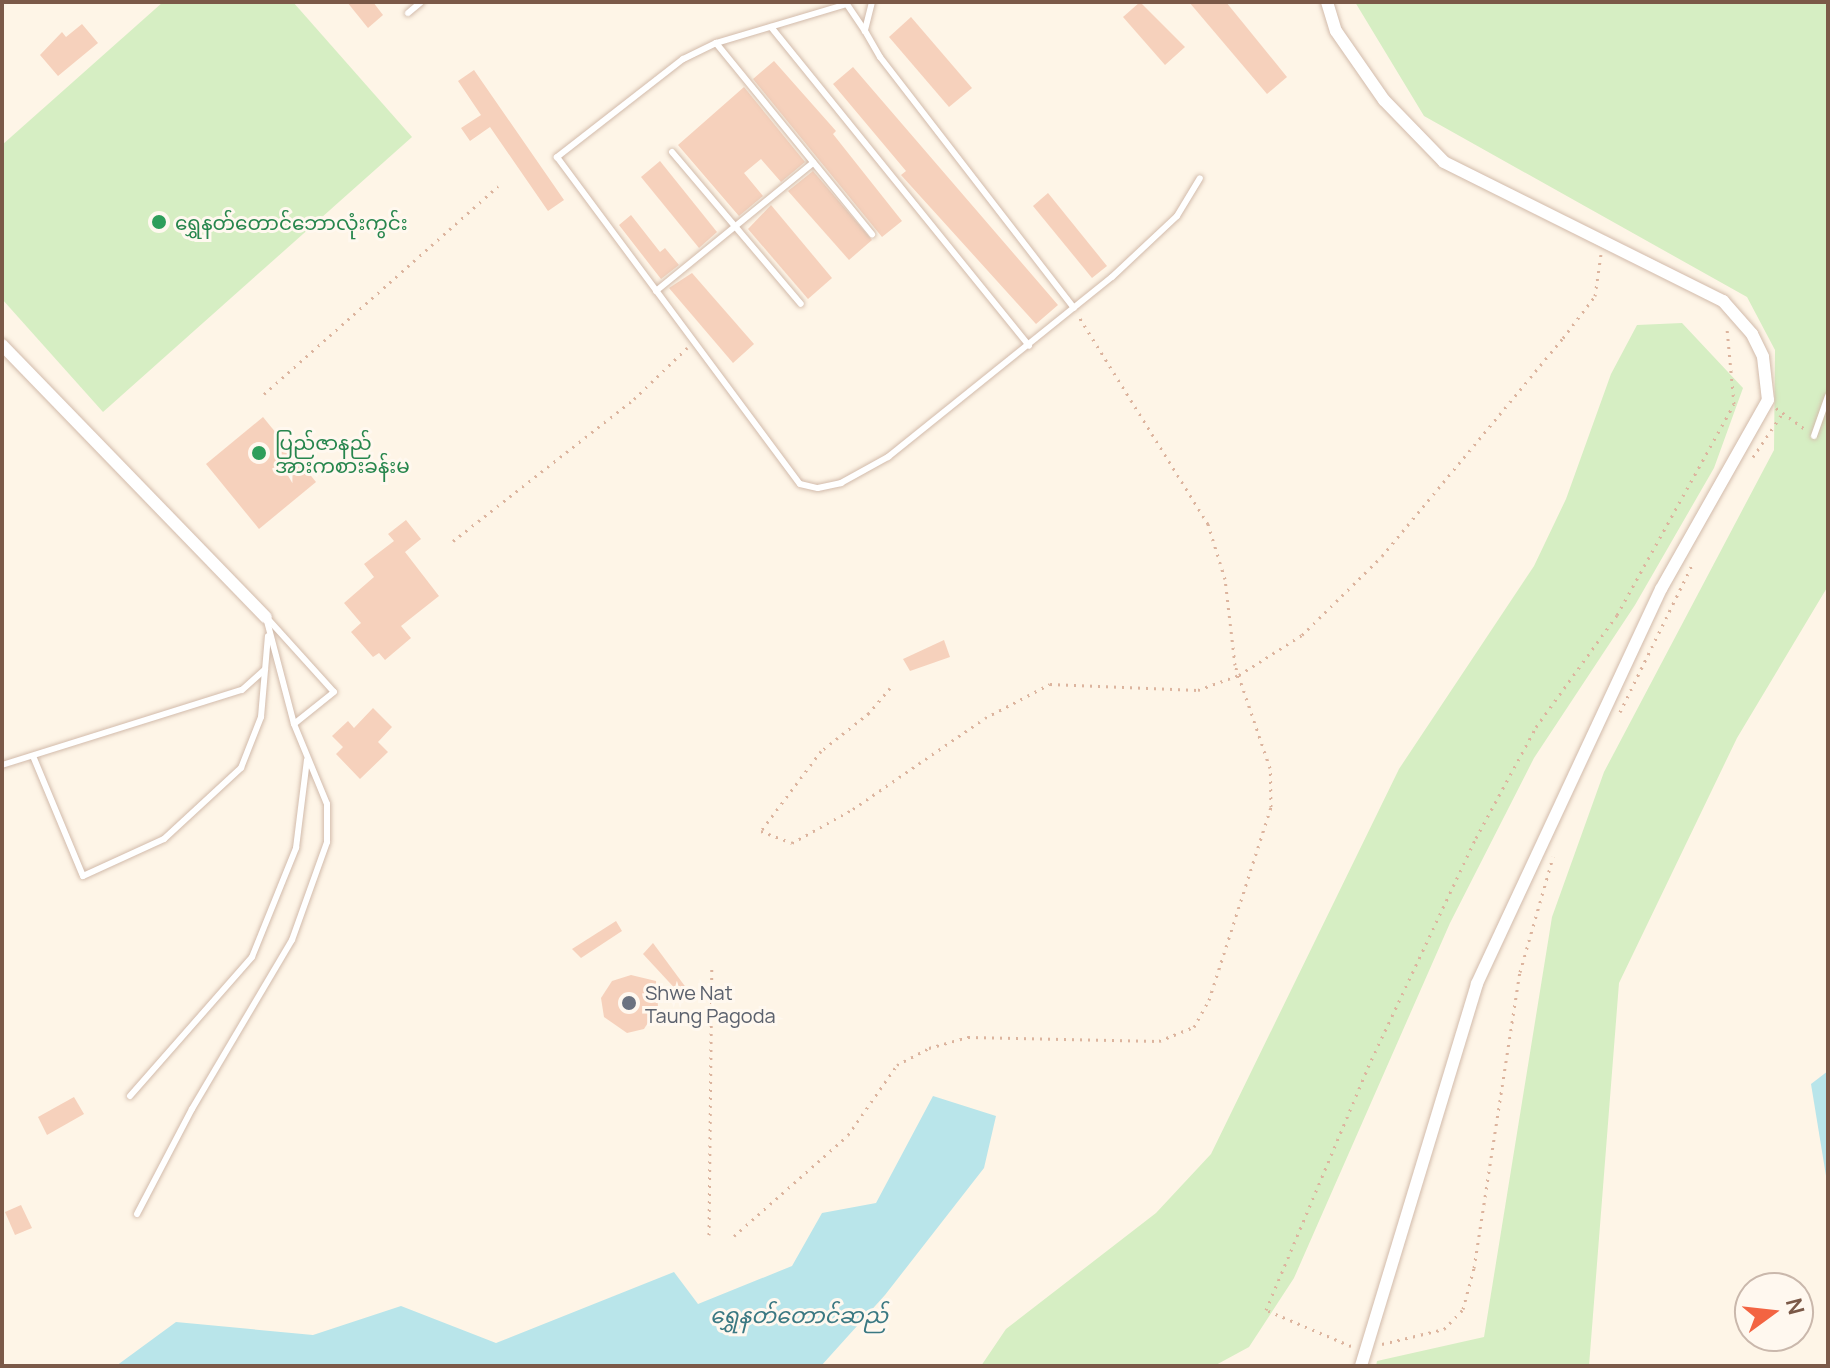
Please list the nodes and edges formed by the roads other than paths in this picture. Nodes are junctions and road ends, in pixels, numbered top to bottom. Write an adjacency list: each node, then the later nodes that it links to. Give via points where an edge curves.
1 (421, 2): 4 (lane)
2 (872, 2): 6 (lane)
3 (1327, 2): 28 (street, via 1336,31 1384,100 1444,162 1723,301 1763,357 1768,400 1661,589 1477,984)
4 (408, 13)
5 (771, 27): 6 (lane, via 847,4); 7 (lane); 17 (lane)
6 (865, 31): 15 (lane)
7 (716, 43): 9 (lane); 13 (lane, via 683,59 557,157)
8 (672, 152): 11 (lane)
9 (813, 163): 11 (lane); 12 (lane)
10 (1200, 178): 15 (lane, via 1177,216)
11 (735, 227): 13 (lane); 14 (lane)
12 (872, 234)
13 (656, 291): 17 (lane, via 800,484 818,488 841,483 888,457)
14 (801, 304)
15 (1074, 308): 17 (lane)
16 (2, 345): 20 (street)
17 (1029, 346)
18 (1828, 396): 19 (lane)
19 (1814, 436)
20 (267, 623): 21 (lane); 22 (lane); 22 (lane, via 334,692)
21 (265, 669): 23 (lane, via 242,690); 23 (lane, via 258,735 226,787 164,839 83,876)
22 (294, 724): 24 (lane)
23 (33, 756): 25 (lane)
24 (307, 760): 26 (lane, via 296,848 252,957); 27 (lane, via 327,804 327,842 292,940)
25 (2, 765)
26 (130, 1096)
27 (137, 1214)
28 (1361, 1366)

